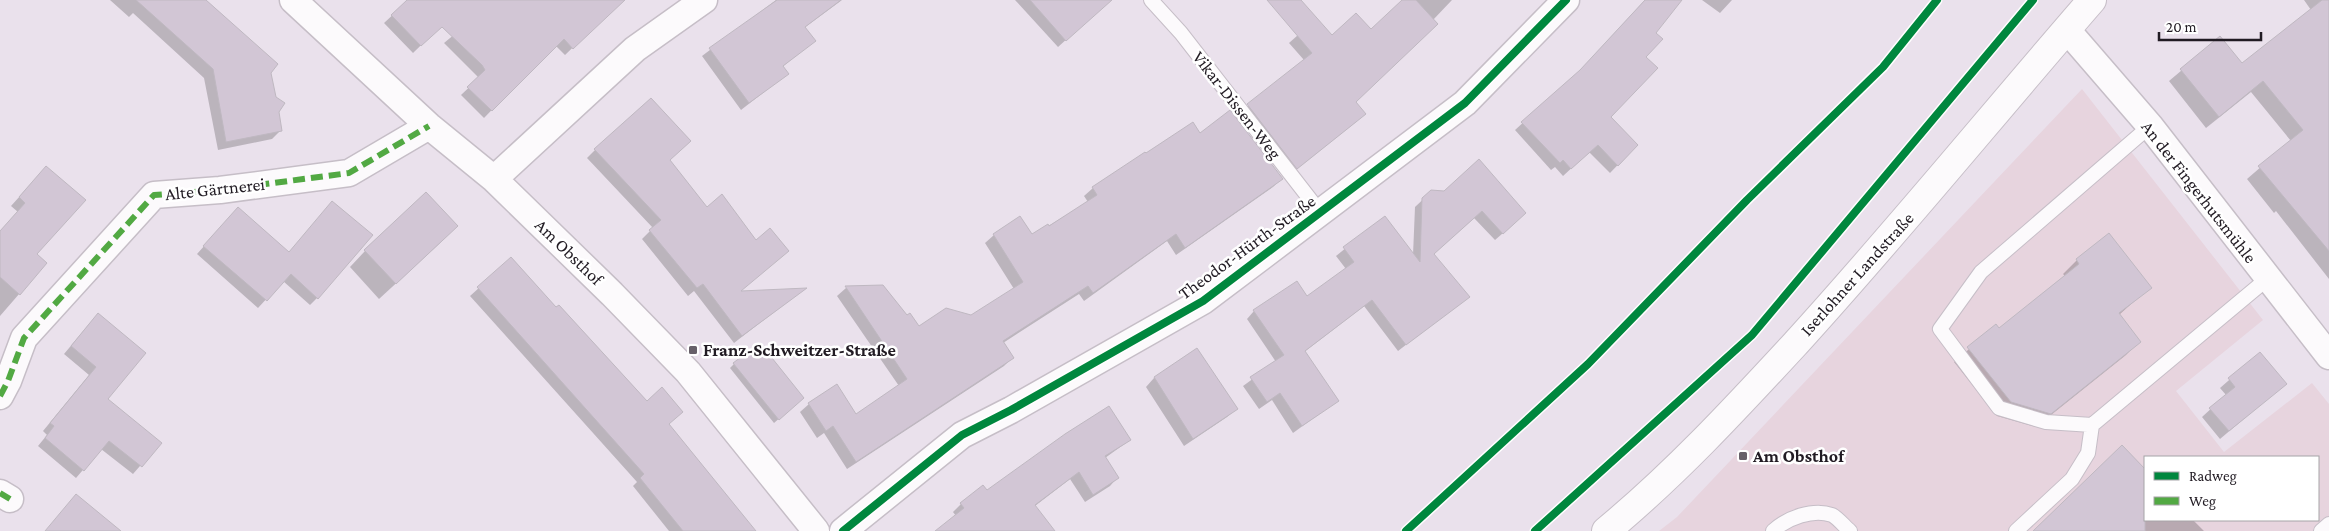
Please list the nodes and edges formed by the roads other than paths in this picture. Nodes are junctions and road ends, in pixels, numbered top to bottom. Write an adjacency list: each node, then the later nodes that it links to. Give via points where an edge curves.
1 (294, 0): 7 (street, Am Obsthof)
2 (704, 0): 9 (street, via 635,50)
3 (1151, 0): 10 (lane, Vikar-Dissen-Weg)
4 (1566, 0): 10 (street, Theodor-Hürth-Straße, via 1465,103)
5 (2092, 0): 6 (main road, Iserlohner Landstraße)
6 (2067, 30): 8 (street, An der Fingerhutsmühle); 18 (main road, Iserlohner Landstraße, via 1881,249 1728,417 1645,498)
7 (429, 126): 9 (street, Am Obsthof); 13 (street, Alte Gärtnerei, via 349,173 154,195 24,338)
8 (2150, 126): 11 (street, An der Fingerhutsmühle); 14 (lane, via 1982,272 1940,329 1999,408 2046,422)
9 (494, 179): 16 (street, Am Obsthof, via 688,372)
10 (1320, 212): 17 (street, Theodor-Hürth-Straße, via 1203,301 962,435)
11 (2267, 279): 12 (street, An der Fingerhutsmühle); 14 (lane)
12 (2329, 356)
13 (0, 396)
14 (2092, 425): 21 (lane, via 2088,453 2072,479)
15 (2329, 524): 22 (lane)
16 (816, 531)
17 (843, 531)
18 (1606, 531)
19 (1773, 531): 20 (lane, via 1806,513 1832,516)
20 (1850, 531)
21 (2016, 531)
22 (2321, 531)

